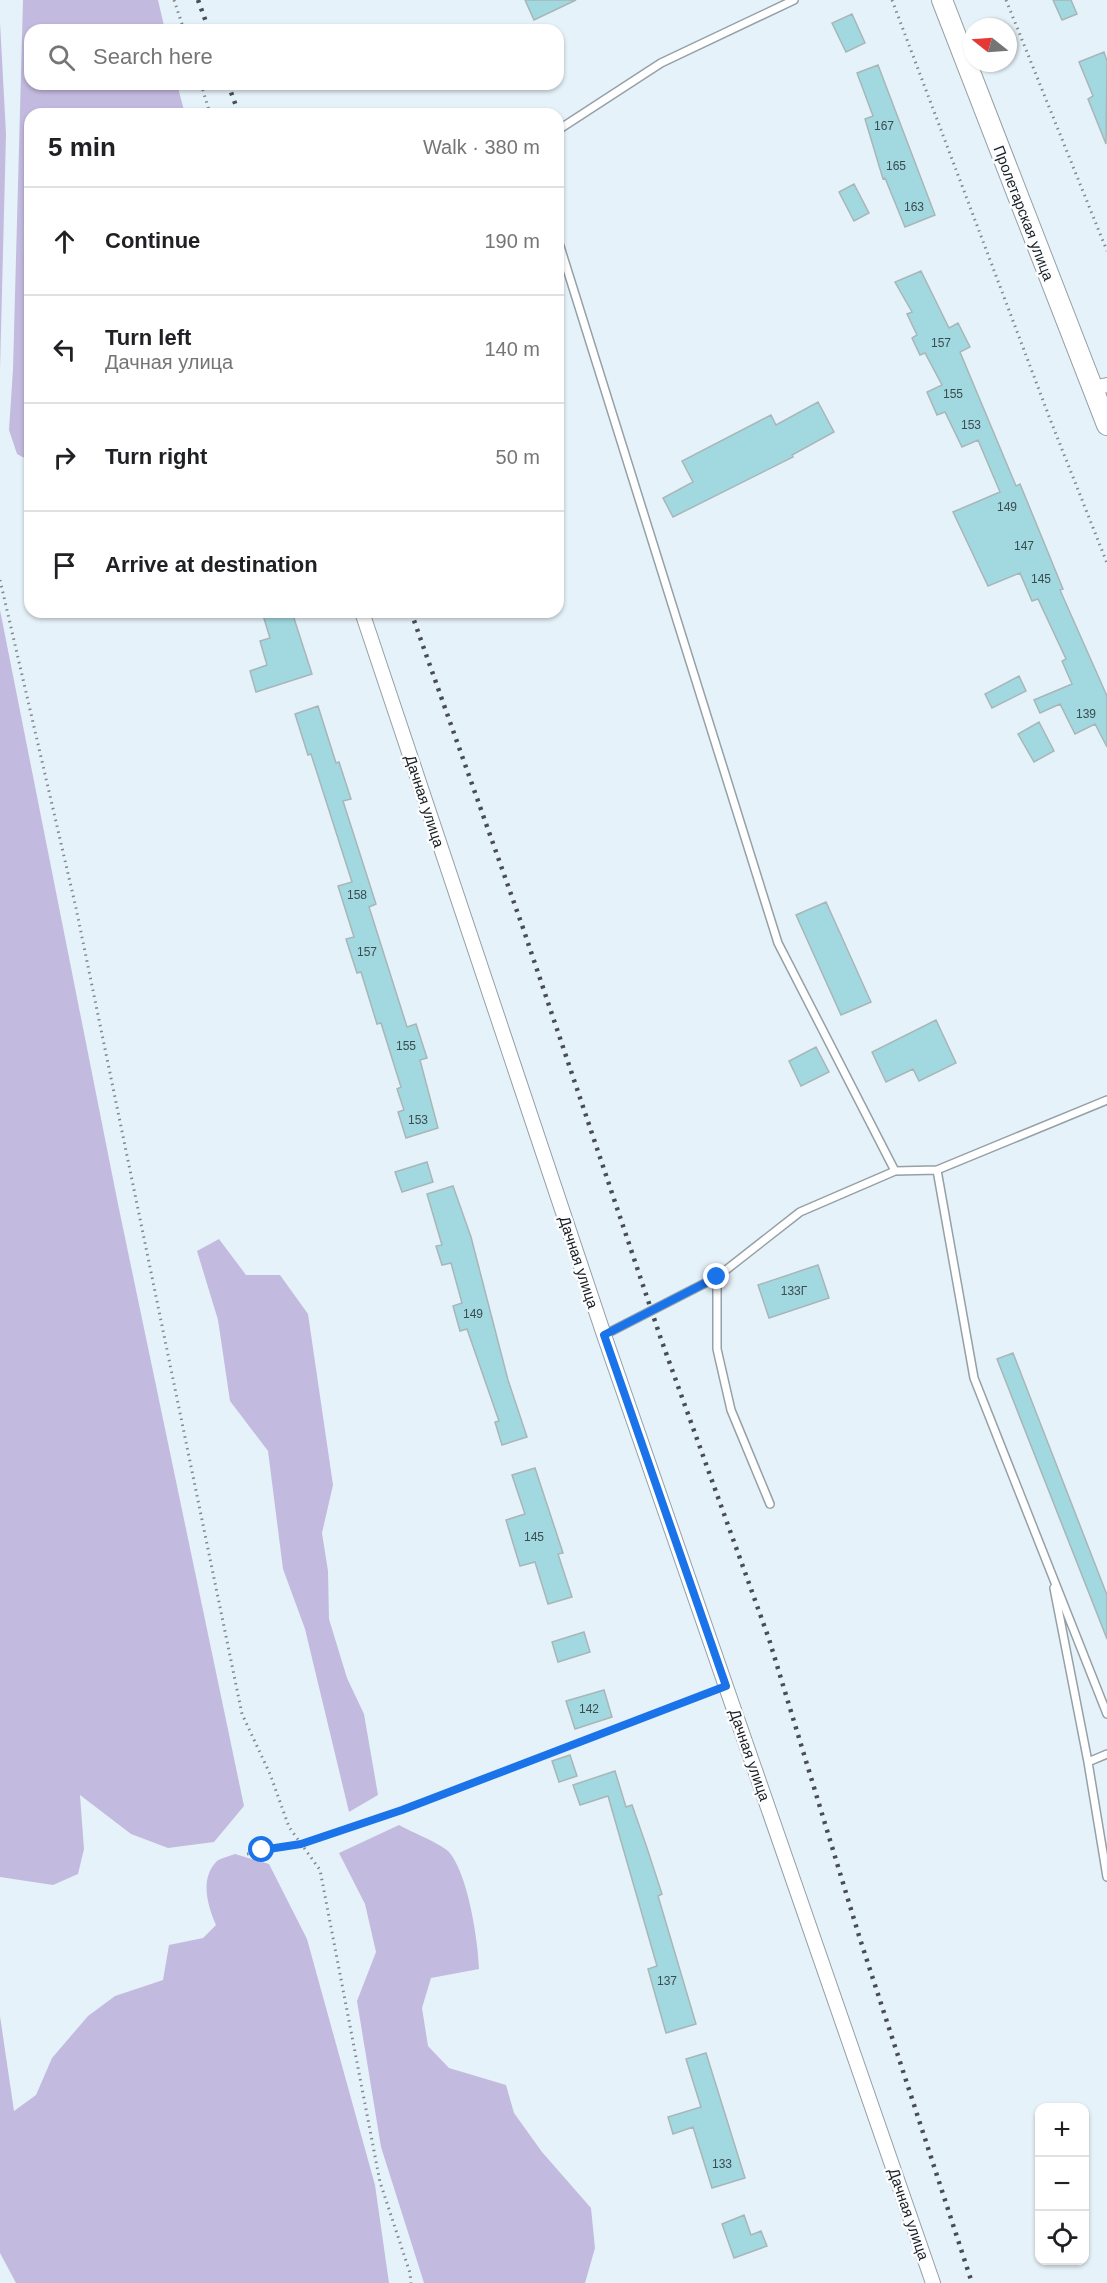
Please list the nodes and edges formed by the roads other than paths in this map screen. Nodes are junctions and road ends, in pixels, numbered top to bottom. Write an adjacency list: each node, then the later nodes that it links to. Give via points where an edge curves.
1 (794, 0): 3 (lane, via 661,63)
2 (942, 0): 5 (main road, Пролетарская улица)
3 (564, 126)
4 (564, 259): 10 (lane, via 778,943)
5 (1099, 386): 6 (main road, Пролетарская улица)
6 (1107, 425)
7 (364, 618): 12 (street, Дачная улица)
8 (1107, 1100): 9 (lane)
9 (937, 1170): 10 (lane); 14 (lane, via 974,1378)
10 (895, 1171): 11 (lane, via 800,1212)
11 (717, 1277): 12 (lane); 13 (lane, via 717,1349 730,1410)
12 (604, 1335): 19 (street, Дачная улица)
13 (770, 1504)
14 (1050, 1571): 15 (lane); 17 (lane)
15 (1107, 1714)
16 (1107, 1754): 17 (lane)
17 (1088, 1762): 18 (lane)
18 (1107, 1877)
19 (933, 2283)

